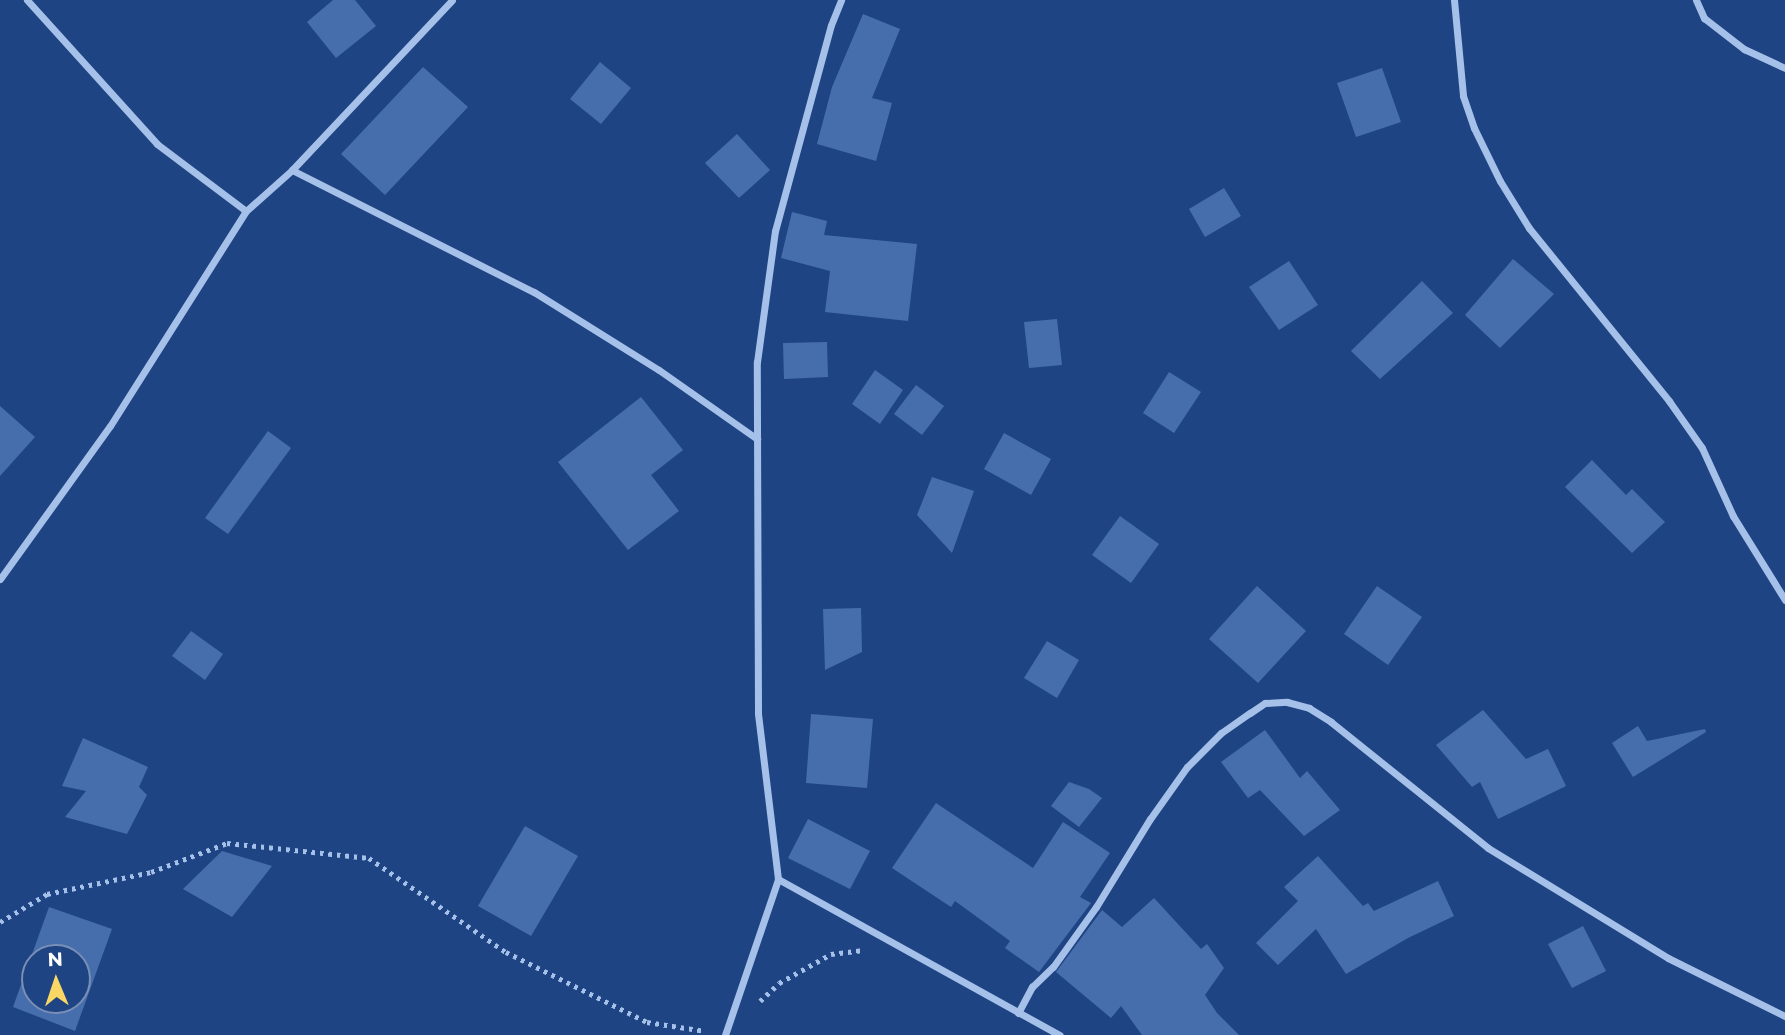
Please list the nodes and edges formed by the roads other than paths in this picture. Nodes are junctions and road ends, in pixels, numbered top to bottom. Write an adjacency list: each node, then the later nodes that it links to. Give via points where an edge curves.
1 (27, 0): 8 (street, via 157,144)
2 (452, 0): 7 (street)
3 (841, 0): 9 (street, via 775,231 757,362)
4 (1454, 0): 11 (street, via 1463,96 1500,181 1529,228 1702,448 1733,516)
5 (1696, 0): 6 (street, via 1704,18 1744,49)
6 (1785, 68)
7 (292, 170): 8 (street); 9 (street, via 534,292 659,370)
8 (246, 211): 10 (street, via 110,426)
9 (757, 439): 12 (street, via 758,713)
10 (0, 579)
11 (1785, 600)
12 (778, 879): 13 (street); 15 (street)
13 (1018, 1013): 14 (street, via 1031,987 1053,967 1096,908 1187,767 1221,733 1265,703 1287,702 1309,708 1331,722 1488,848 1668,958); 16 (street)
14 (1785, 1016)
15 (725, 1035)
16 (1060, 1035)

